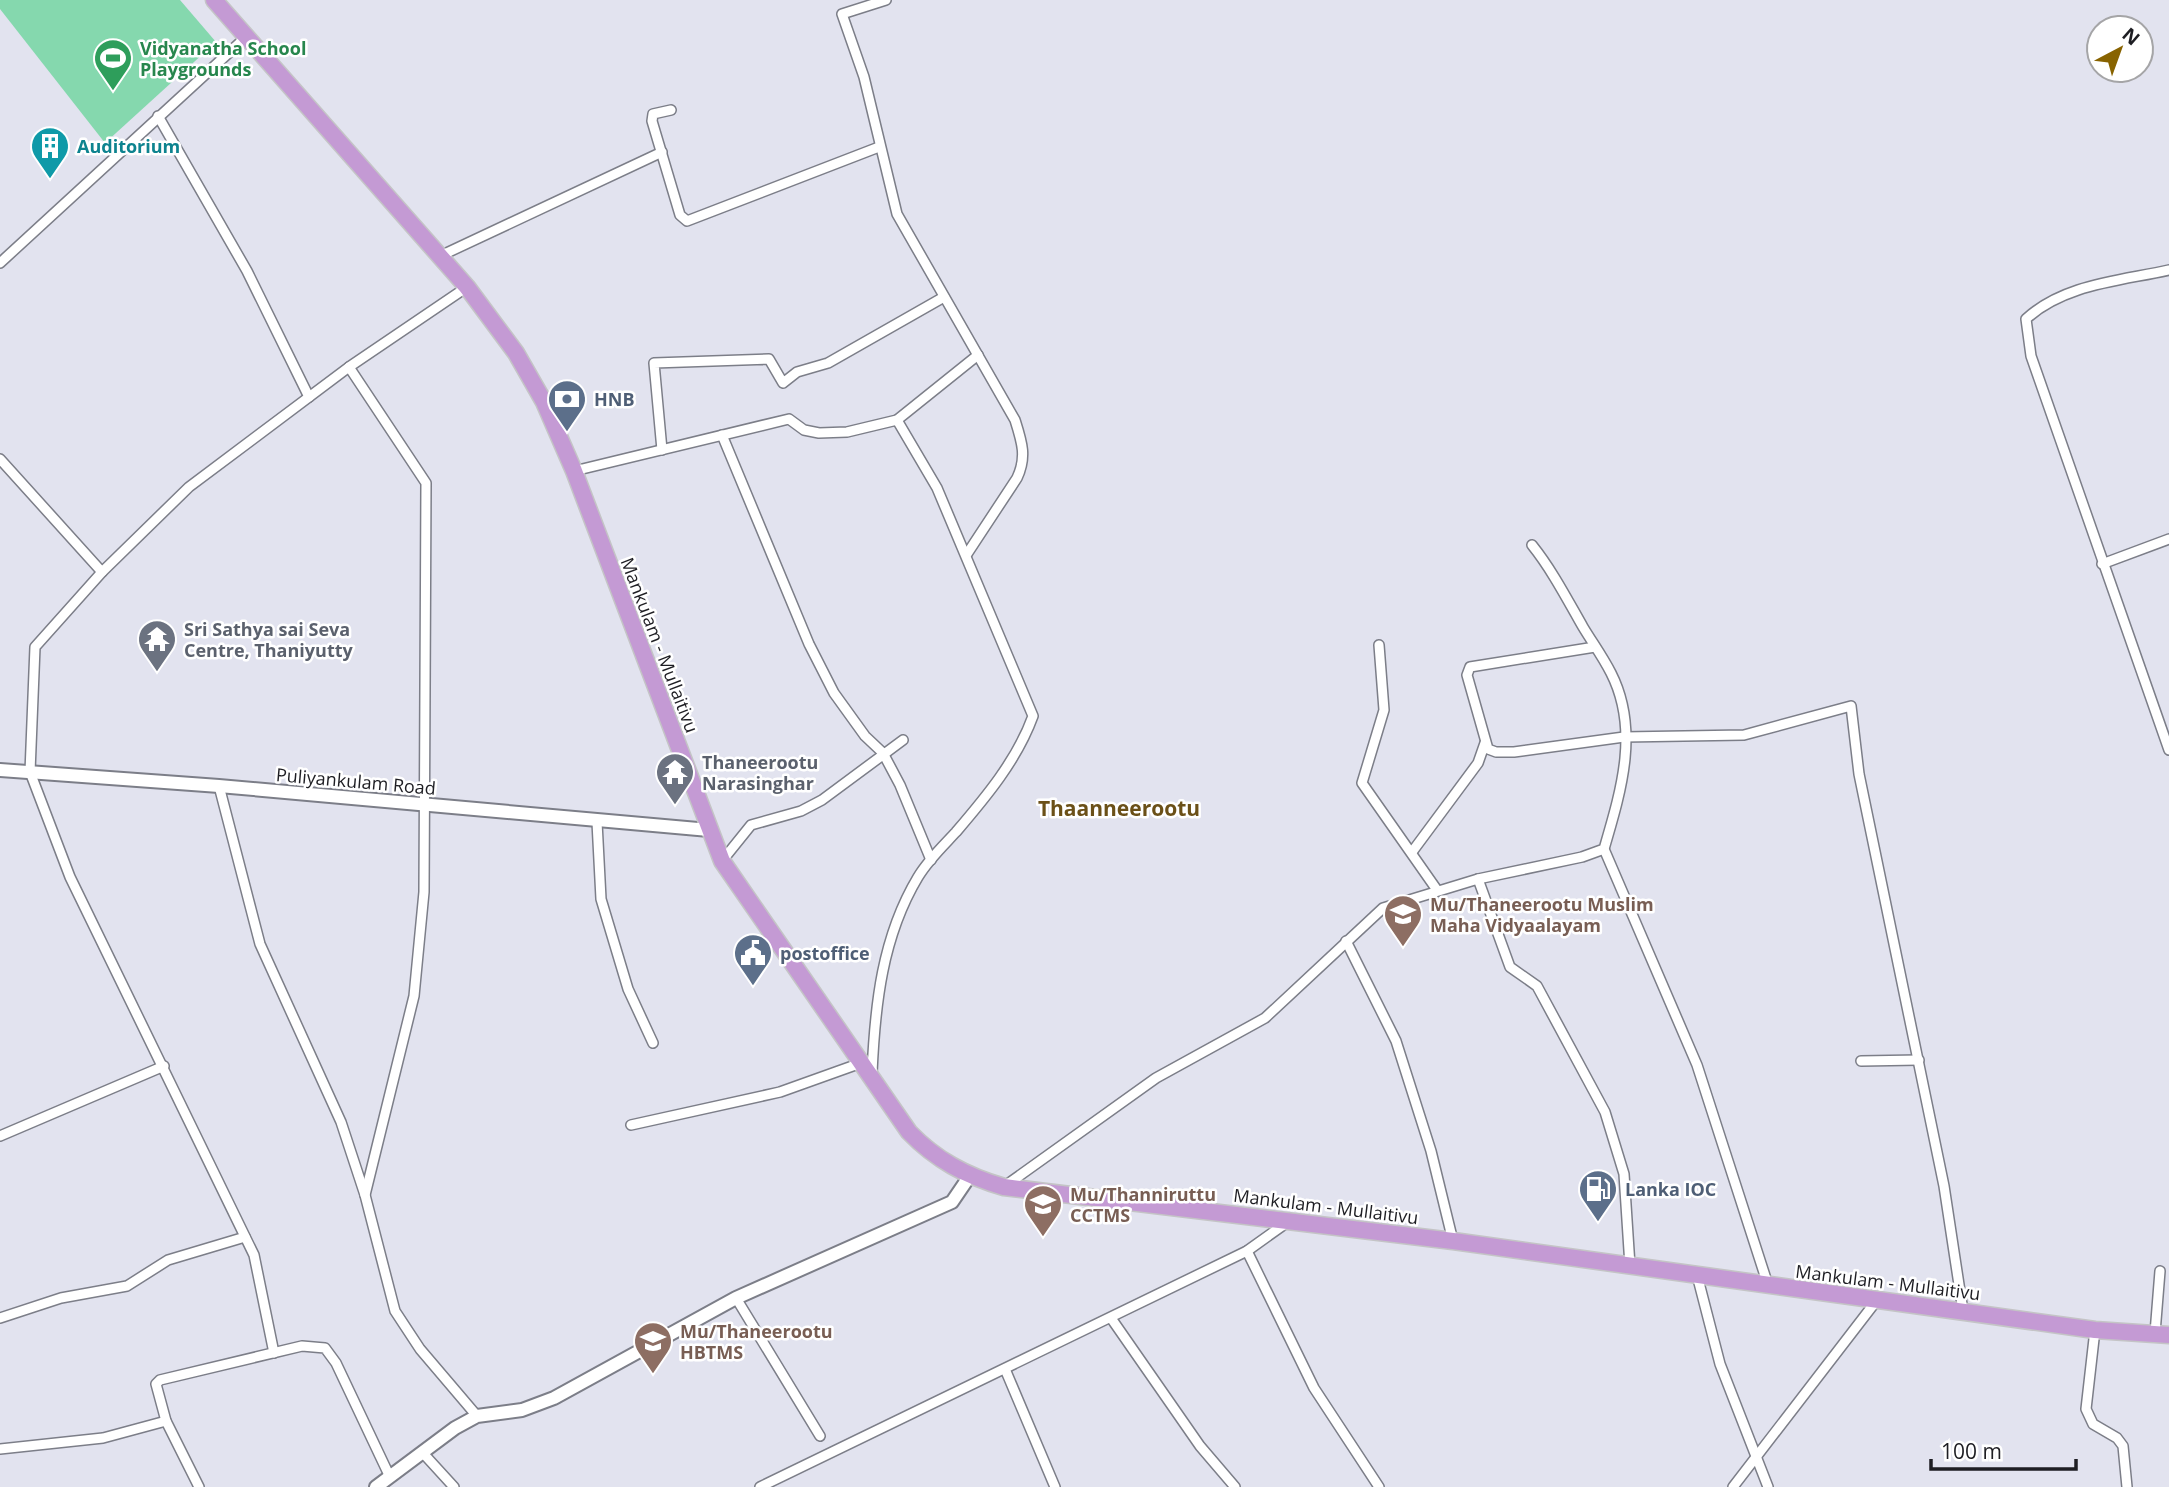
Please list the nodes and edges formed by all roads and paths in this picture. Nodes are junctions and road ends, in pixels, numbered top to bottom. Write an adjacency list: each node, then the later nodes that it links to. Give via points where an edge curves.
1 (214, 0): 3 (highway, Mankulam - Mullaitivu)
2 (886, 0): 6 (street, via 842,14 864,77)
3 (246, 37): 5 (street); 8 (highway, Mankulam - Mullaitivu)
4 (671, 110): 7 (street, via 653,114)
5 (158, 116): 9 (street); 15 (street, via 247,271)
6 (878, 146): 7 (street, via 687,221 680,215); 12 (street, via 897,214)
7 (662, 152): 8 (street)
8 (438, 257): 11 (highway, Mankulam - Mullaitivu)
9 (0, 263)
10 (2169, 270): 24 (street, via 2058,296 2026,319 2031,356)
11 (467, 288): 14 (street); 20 (highway, Mankulam - Mullaitivu, via 516,354 544,402)
12 (944, 297): 13 (street); 18 (street, via 828,363 797,372 783,383 769,359 654,363)
13 (978, 355): 16 (street); 23 (street, via 1015,420 1024,448 1023,465)
14 (349, 367): 15 (street); 36 (street, via 426,483)
15 (309, 397): 25 (street, via 189,486)
16 (897, 420): 17 (street, via 847,432 819,433 804,430 789,419); 23 (street, via 937,488)
17 (722, 435): 18 (street); 32 (street, via 808,644 834,694 864,736)
18 (662, 450): 20 (street)
19 (0, 460): 25 (street)
20 (574, 471): 38 (highway, Mankulam - Mullaitivu)
21 (2169, 539): 24 (street)
22 (1532, 545): 27 (street)
23 (967, 554): 41 (street, via 1033,716 990,793)
24 (2102, 564): 31 (street)
25 (102, 572): 34 (street, via 35,647)
26 (1379, 645): 40 (street, via 1384,710 1362,783)
27 (1595, 647): 28 (street, via 1621,699); 30 (street, via 1470,667 1467,675)
28 (1624, 737): 30 (street, via 1514,752 1496,752); 39 (street, via 1627,752 1620,794); 47 (street, via 1744,735 1851,706 1859,774)
29 (903, 740): 32 (street)
30 (1485, 743): 40 (street, via 1478,763)
31 (2169, 750)
32 (883, 753): 41 (street); 42 (street, via 822,800 751,825)
33 (0, 770): 34 (main road, Puliyankulam Road)
34 (30, 772): 35 (main road, Puliyankulam Road); 50 (street, via 71,877)
35 (219, 786): 36 (main road, Puliyankulam Road); 56 (street, via 260,944 341,1122)
36 (426, 804): 37 (main road, Puliyankulam Road); 56 (street, via 414,996)
37 (597, 822): 38 (main road, Puliyankulam Road); 46 (street, via 601,899 628,989)
38 (709, 830): 42 (highway, Mankulam - Mullaitivu)
39 (1604, 849): 43 (street); 64 (street, via 1698,1065)
40 (1412, 852): 44 (street)
41 (931, 860): 51 (street, via 918,878 888,946 875,1001)
42 (722, 861): 49 (highway, Mankulam - Mullaitivu)
43 (1478, 879): 44 (street); 61 (street, via 1510,967 1537,986 1605,1112 1624,1174)
44 (1437, 890): 45 (street, via 1383,908)
45 (1346, 941): 55 (street, via 1265,1018 1156,1078); 59 (street, via 1396,1041)
46 (653, 1043)
47 (1919, 1060): 48 (street); 67 (street)
48 (1861, 1061)
49 (861, 1063): 51 (highway, Mankulam - Mullaitivu); 52 (street, via 780,1092)
50 (164, 1066): 53 (street); 58 (street)
51 (871, 1077): 54 (highway, Mankulam - Mullaitivu, via 909,1132)
52 (631, 1125)
53 (0, 1136)
54 (968, 1177): 55 (highway, Mankulam - Mullaitivu); 65 (main road, via 952,1202)
55 (1004, 1187): 57 (highway, Mankulam - Mullaitivu)
56 (365, 1195): 74 (street, via 396,1311 420,1349)
57 (1291, 1220): 59 (highway, Mankulam - Mullaitivu); 60 (street)
58 (246, 1237): 68 (street, via 168,1260 127,1286 61,1298); 72 (street, via 254,1255)
59 (1453, 1241): 61 (highway, Mankulam - Mullaitivu)
60 (1247, 1251): 69 (street); 87 (street, via 1314,1388)
61 (1630, 1266): 63 (highway, Mankulam - Mullaitivu)
62 (2160, 1271): 71 (street)
63 (1697, 1275): 64 (highway, Mankulam - Mullaitivu); 79 (street, via 1720,1364)
64 (1768, 1285): 66 (highway, Mankulam - Mullaitivu)
65 (736, 1298): 74 (main road, via 554,1398 522,1410); 76 (street)
66 (1877, 1300): 67 (highway, Mankulam - Mullaitivu); 79 (street)
67 (1963, 1311): 70 (highway, Mankulam - Mullaitivu)
68 (0, 1318)
69 (1111, 1318): 73 (street); 86 (street, via 1200,1446)
70 (2095, 1330): 71 (highway, Mankulam - Mullaitivu); 90 (street, via 2086,1409 2093,1424 2123,1446)
71 (2162, 1334)
72 (274, 1353): 75 (street, via 160,1380 157,1391); 80 (street, via 302,1346 325,1348)
73 (1005, 1369): 84 (street); 85 (street)
74 (477, 1416): 78 (main road)
75 (166, 1421): 77 (street, via 103,1438); 81 (street)
76 (820, 1436)
77 (0, 1449)
78 (422, 1452): 80 (main road); 83 (street)
79 (1756, 1455): 88 (street); 89 (street)
80 (389, 1475): 82 (main road)
81 (199, 1487)
82 (376, 1487)
83 (454, 1487)
84 (760, 1487)
85 (1055, 1487)
86 (1235, 1487)
87 (1379, 1487)
88 (1733, 1487)
89 (1768, 1487)
90 (2127, 1487)

